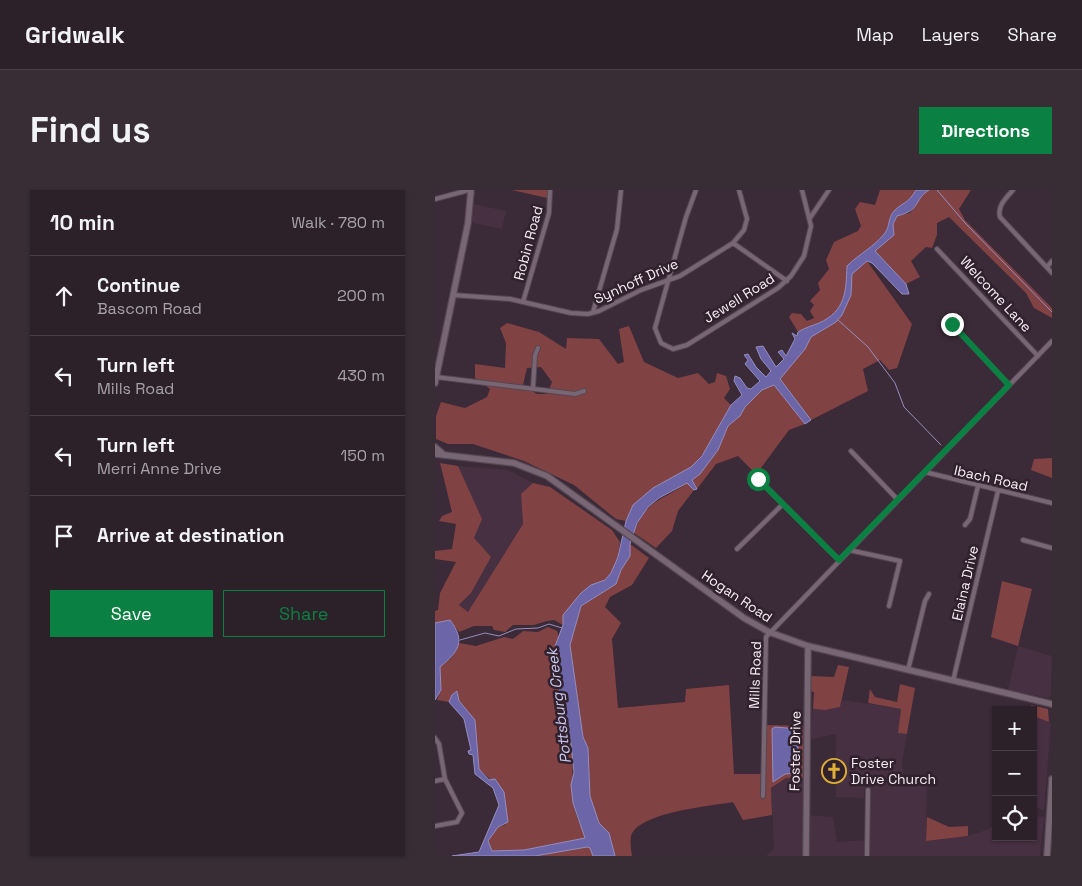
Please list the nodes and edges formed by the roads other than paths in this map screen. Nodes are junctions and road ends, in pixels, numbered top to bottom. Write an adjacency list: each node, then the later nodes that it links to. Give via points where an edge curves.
1 (470, 190): 9 (street); 18 (main road, via 468,223)
2 (550, 190): 19 (street, Robin Road, via 549,213)
3 (621, 190): 20 (street, via 617,229)
4 (696, 190): 17 (street)
5 (739, 190): 11 (street, Synhoff Drive, via 747,219 744,230)
6 (802, 190): 10 (street, Jewell Road)
7 (829, 190): 10 (street)
8 (1013, 190): 14 (street, via 1001,205 999,214)
9 (435, 199)
10 (810, 218): 16 (street, Jewell Road, via 803,256)
11 (733, 243): 16 (street); 17 (street, Synhoff Drive)
12 (937, 249): 24 (street, Welcome Lane)
13 (1052, 261): 14 (street)
14 (1047, 268): 15 (street)
15 (1052, 273)
16 (787, 281): 17 (street, Jewell Road, via 678,348 669,348 659,340 655,328)
17 (667, 282): 20 (street, Synhoff Drive)
18 (453, 295): 19 (street, Synhoff Drive); 25 (main road)
19 (523, 302): 20 (street, Synhoff Drive, via 565,312)
20 (593, 312)
21 (952, 324): 26 (street)
22 (1052, 341): 24 (street, Mills Road)
23 (538, 348): 27 (street)
24 (1038, 356): 26 (street, Mills Road)
25 (436, 380): 27 (street)
26 (1009, 385): 33 (street, Mills Road)
27 (533, 388): 28 (street, via 575,394)
28 (584, 391)
29 (435, 447): 32 (main road)
30 (851, 450): 37 (street)
31 (435, 454): 32 (main road, Hogan Road)
32 (444, 455): 48 (main road, Hogan Road, via 495,460 525,467 563,486 737,613)
33 (925, 472): 35 (street, Ibach Road); 37 (street, Mills Road)
34 (755, 476): 39 (street)
35 (978, 486): 36 (street, Ibach Road); 40 (street, via 970,519)
36 (997, 491): 38 (street, Ibach Road); 51 (street, Elaina Drive)
37 (898, 500): 44 (street, Mills Road)
38 (1052, 503)
39 (783, 504): 43 (street); 45 (street)
40 (965, 525)
41 (1023, 540): 42 (street)
42 (1052, 548)
43 (737, 549)
44 (849, 550): 45 (street, Mills Road); 47 (street, via 900,561)
45 (839, 560): 48 (street, Mills Road)
46 (929, 594): 50 (street)
47 (889, 606)
48 (769, 632): 49 (main road, Hogan Road); 58 (street, Mills Road, via 766,637)
49 (808, 646): 50 (main road, Hogan Road); 60 (main road, Foster Drive)
50 (908, 670): 51 (main road, Hogan Road)
51 (953, 681): 52 (main road, Hogan Road)
52 (1052, 704)
53 (435, 739): 54 (street, via 439,744)
54 (445, 779): 56 (street); 59 (street, via 462,816 454,823)
55 (1052, 779): 62 (main road)
56 (435, 781)
57 (868, 790): 61 (street)
58 (763, 796)
59 (435, 826)
60 (806, 856)
61 (867, 856)
62 (1047, 856)

